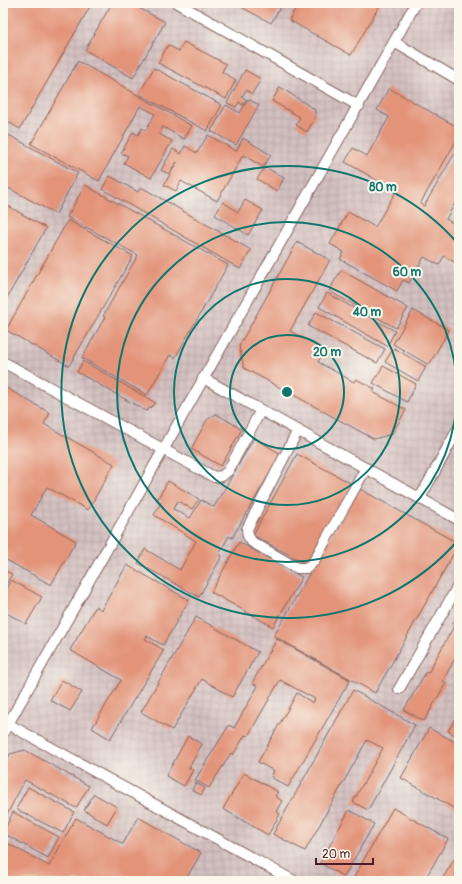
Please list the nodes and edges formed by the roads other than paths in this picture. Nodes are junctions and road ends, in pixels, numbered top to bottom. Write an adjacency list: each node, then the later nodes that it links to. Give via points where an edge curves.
1 (177, 3): 5 (lane)
2 (416, 3): 3 (lane)
3 (394, 42): 4 (lane); 5 (lane)
4 (459, 80)
5 (359, 106): 7 (lane)
6 (3, 362): 11 (lane)
7 (202, 378): 8 (lane); 11 (lane)
8 (261, 410): 10 (lane); 11 (lane, via 228,471 222,476 210,476)
9 (459, 427): 13 (lane)
10 (298, 430): 12 (lane); 12 (lane, via 247,529 252,542 291,564 302,569 311,565)
11 (162, 449): 17 (lane)
12 (366, 468): 13 (lane)
13 (420, 498): 14 (lane)
14 (459, 520)
15 (459, 584): 16 (lane)
16 (399, 689)
17 (5, 729): 18 (lane)
18 (294, 881)

